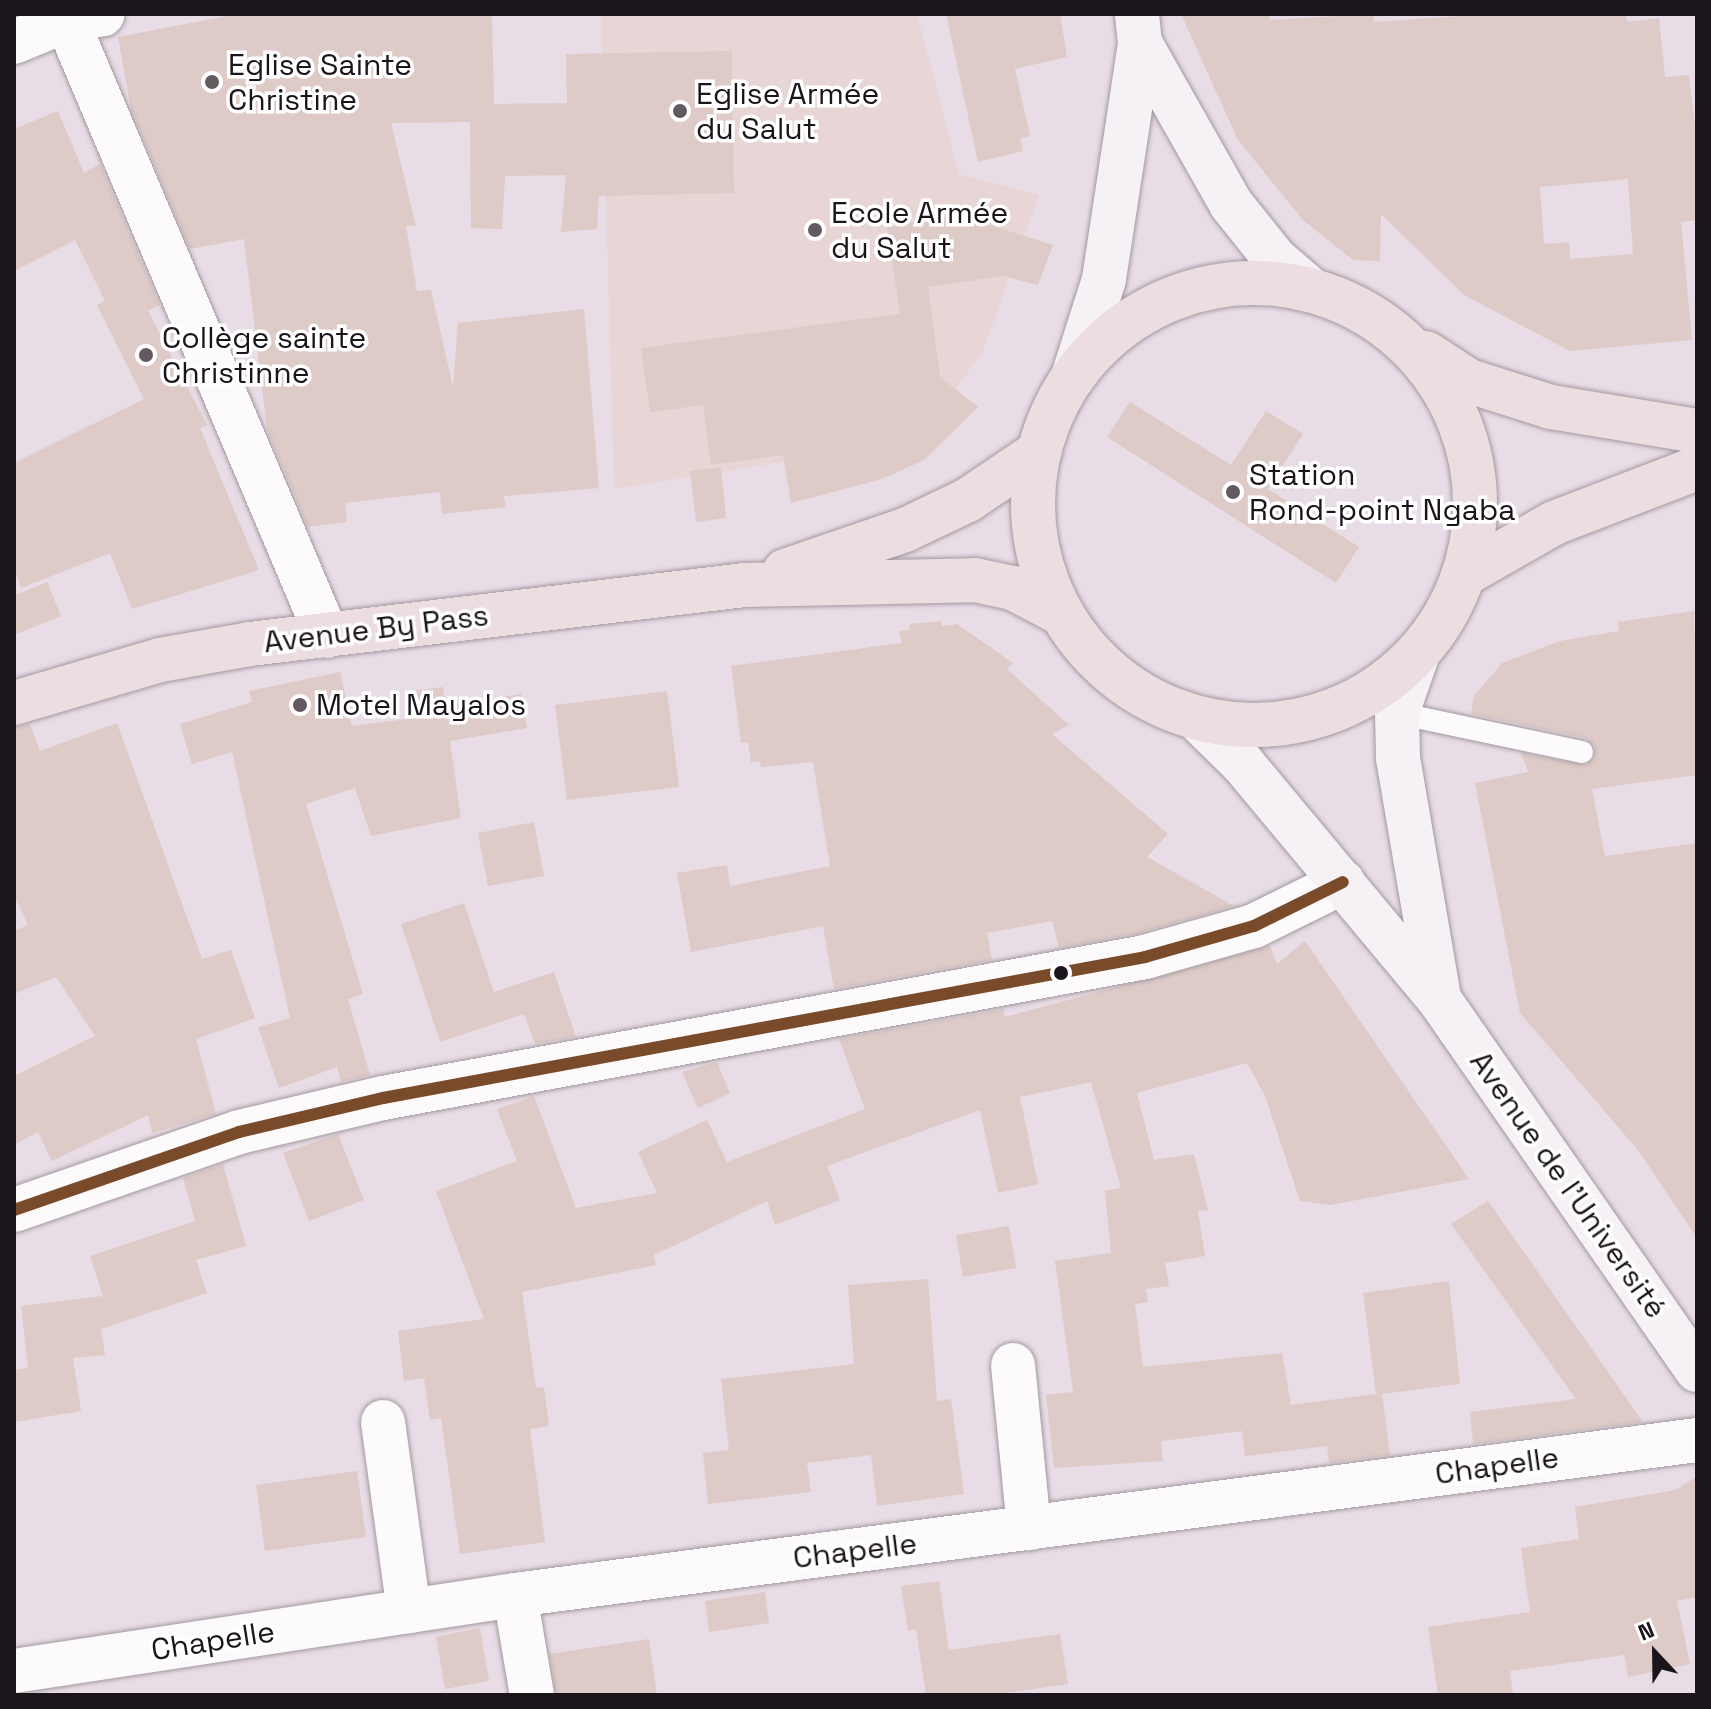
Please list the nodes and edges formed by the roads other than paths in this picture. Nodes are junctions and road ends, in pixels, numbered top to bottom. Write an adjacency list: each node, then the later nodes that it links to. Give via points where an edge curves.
1 (78, 16): 3 (street); 13 (street)
2 (1138, 28): 4 (street, via 1231,204 1275,259); 6 (street, via 1104,279)
3 (14, 42)
4 (1311, 290): 5 (highway, via 1343,300); 6 (highway, via 1273,283 1197,290 1128,323)
5 (1401, 337): 7 (highway, via 1469,381 1551,407); 10 (highway, via 1443,385 1472,458 1474,536)
6 (1073, 377): 8 (highway, via 1046,425)
7 (1697, 431)
8 (1039, 452): 11 (highway, via 968,500 905,530); 12 (highway, via 1034,521 1039,562)
9 (1697, 468): 10 (highway, via 1554,523)
10 (1465, 574): 14 (highway, via 1446,616)
11 (745, 585): 12 (highway, via 975,580 1013,588); 13 (highway, Avenue By Pass)
12 (1060, 613): 17 (highway, via 1117,679)
13 (327, 636): 15 (highway, Avenue By Pass, via 160,660)
14 (1418, 653): 16 (street); 17 (highway, via 1354,701 1316,716 1276,724)
15 (14, 703)
16 (1397, 713): 18 (lane); 20 (street, via 1411,847)
17 (1196, 718): 19 (street, Avenue de l'Université, via 1243,764)
18 (1582, 752)
19 (1343, 882): 20 (street, Avenue de l'Université); 21 (street, via 1254,926 1145,957 383,1098 239,1132)
20 (1439, 999): 23 (street, Avenue de l'Université)
21 (14, 1210)
22 (1013, 1365): 26 (street)
23 (1697, 1370)
24 (383, 1422): 28 (street)
25 (1697, 1440): 26 (street, Chapelle)
26 (1029, 1528): 27 (street, Chapelle)
27 (515, 1595): 28 (street, Chapelle); 30 (street)
28 (409, 1611): 29 (street, Chapelle)
29 (14, 1671)
30 (532, 1695)

